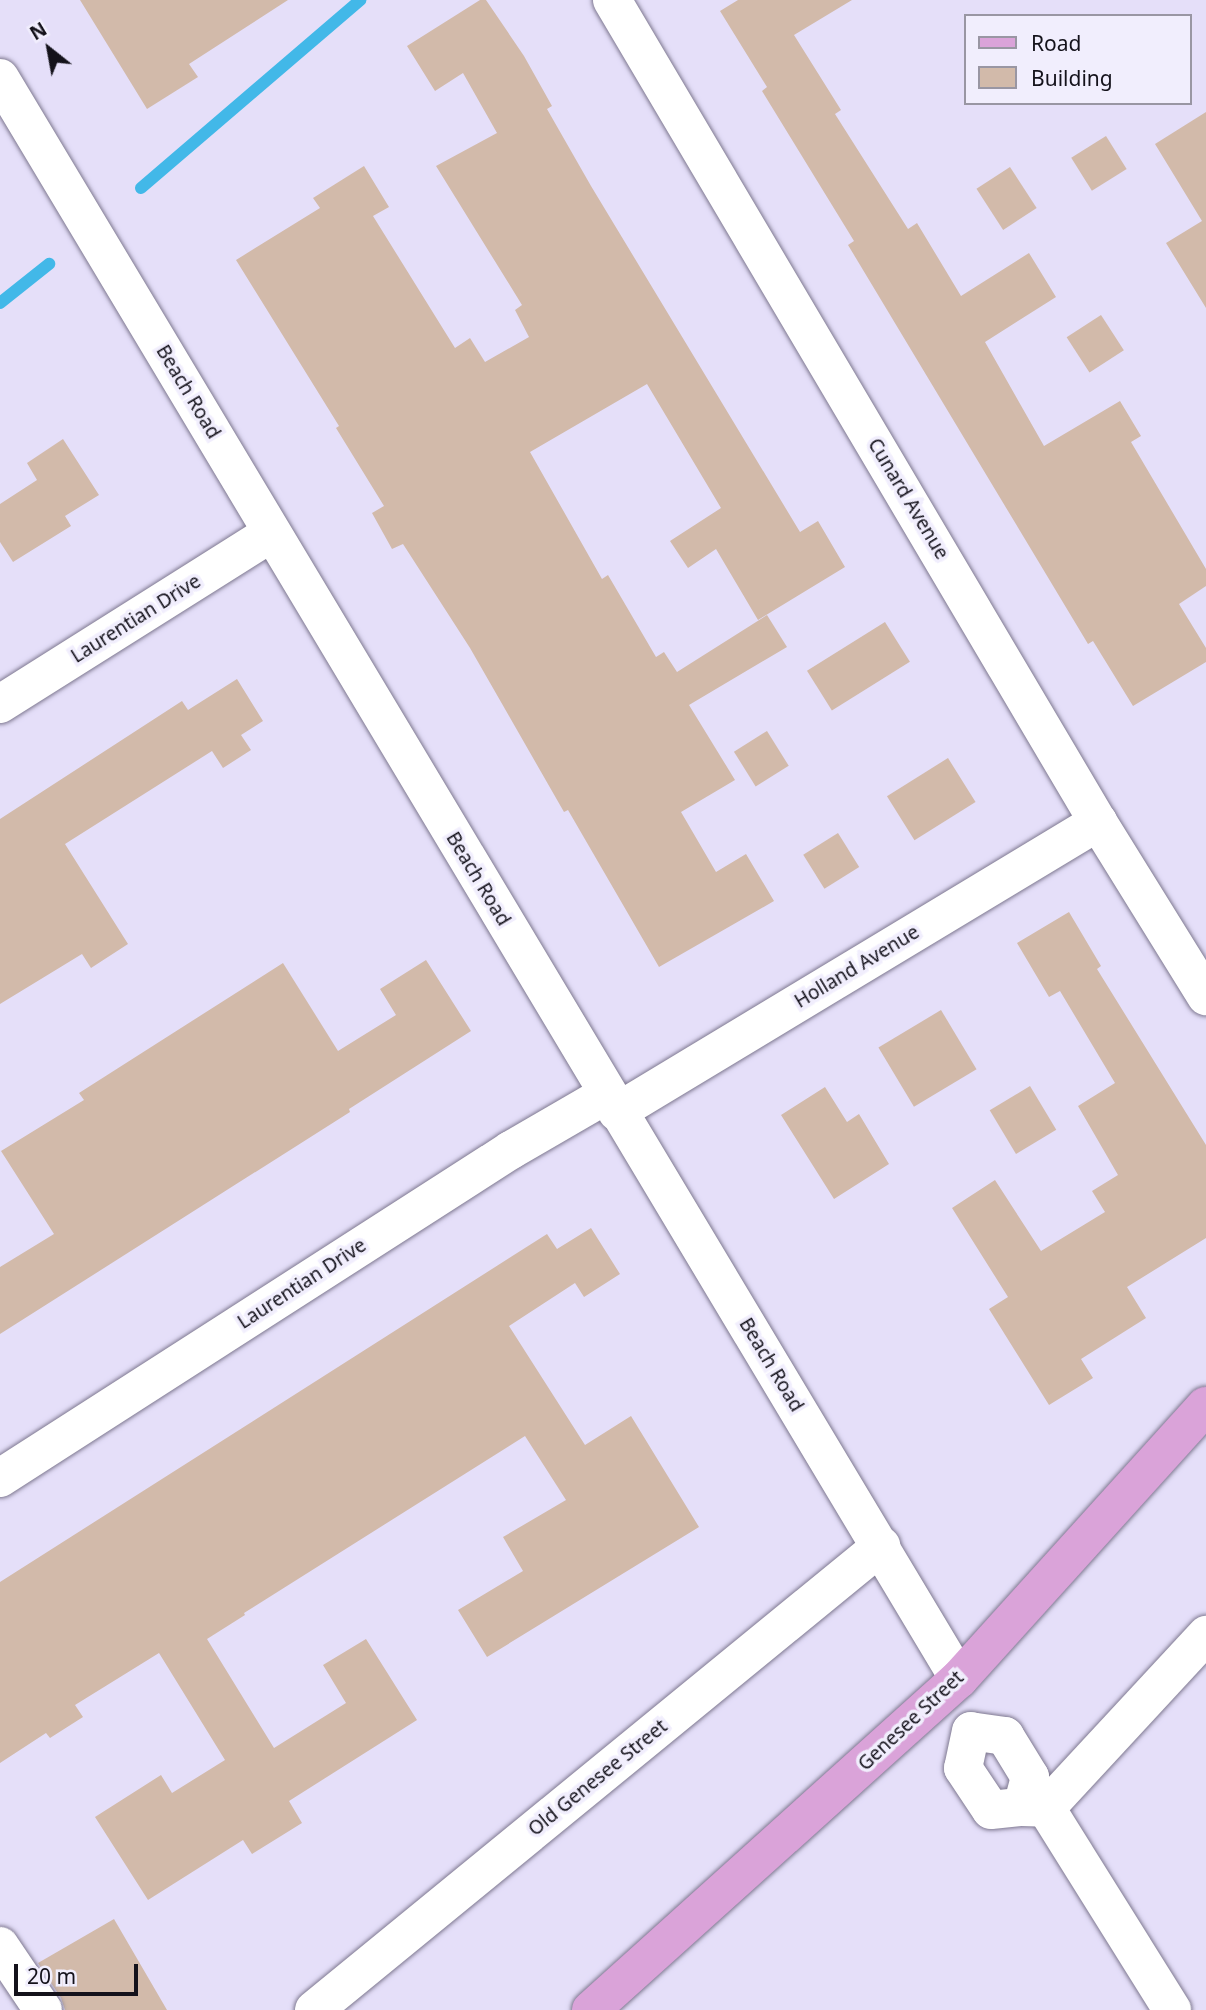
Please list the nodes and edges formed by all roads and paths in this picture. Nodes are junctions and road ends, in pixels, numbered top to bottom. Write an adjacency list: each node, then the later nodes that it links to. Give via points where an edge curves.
1 (612, 0): 5 (street, Cunard Avenue)
2 (0, 78): 3 (street, Beach Road)
3 (272, 533): 4 (street, Laurentian Drive); 7 (street, Beach Road)
4 (0, 704)
5 (1098, 822): 6 (street, Cunard Avenue); 7 (street, Holland Avenue)
6 (1206, 996)
7 (611, 1103): 9 (street, Laurentian Drive, via 499,1157); 10 (street, Beach Road)
8 (1206, 1406): 12 (main road, Genesee Street)
9 (0, 1478)
10 (881, 1546): 12 (street, Beach Road); 17 (street, Old Genesee Street)
11 (1206, 1635): 14 (street)
12 (951, 1686): 13 (street, Beach Road); 18 (main road, Genesee Street)
13 (971, 1731): 14 (street, via 1005,1736 1030,1777); 14 (street, via 962,1768 991,1810)
14 (1034, 1807): 19 (street)
15 (0, 1946): 16 (street)
16 (43, 2010)
17 (314, 2010)
18 (591, 2010)
19 (1172, 2010)

